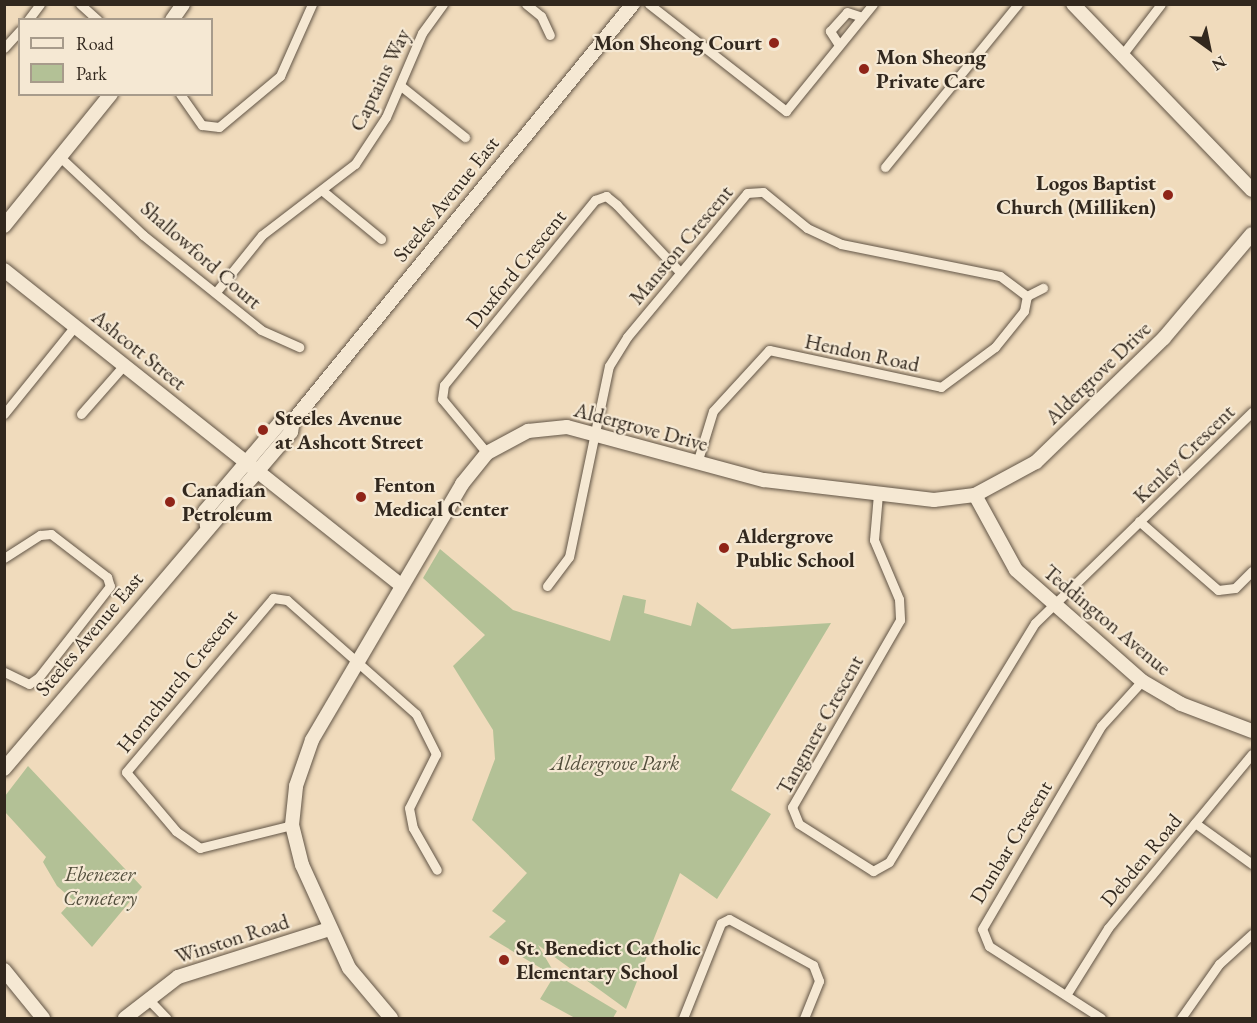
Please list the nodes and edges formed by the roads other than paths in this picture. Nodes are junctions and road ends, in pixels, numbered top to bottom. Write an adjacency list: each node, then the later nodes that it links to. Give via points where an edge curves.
1 (40, 4): 14 (street)
2 (80, 4): 15 (street)
3 (183, 4): 16 (street)
4 (312, 4): 24 (street, via 280,76 219,127 202,125)
5 (443, 4): 22 (street, Captains Way, via 422,33)
6 (526, 4): 18 (street, via 541,16)
7 (633, 4): 44 (street, Steeles Avenue East)
8 (649, 4): 19 (street, via 786,111)
9 (873, 4): 13 (street)
10 (1018, 4): 27 (street)
11 (1073, 4): 21 (street)
12 (1158, 6): 21 (street)
13 (862, 17): 19 (street); 19 (street, via 847,12 830,31)
14 (30, 18)
15 (96, 18)
16 (173, 18)
17 (18, 32): 20 (street)
18 (550, 35)
19 (839, 45)
20 (4, 48)
21 (1122, 55): 28 (street)
22 (401, 86): 25 (street); 29 (street, Captains Way, via 355,164)
23 (109, 96): 26 (street)
24 (181, 96)
25 (465, 137)
26 (60, 157): 30 (street); 36 (street, Shallowford Court, via 143,235)
27 (885, 166)
28 (1252, 190)
29 (324, 192): 32 (street); 36 (street, Captains Way, via 262,235)
30 (4, 226)
31 (1252, 234): 51 (street, Aldergrove Drive, via 1164,338 1036,462)
32 (381, 239)
33 (4, 270): 38 (street, Ashcott Street)
34 (680, 272): 37 (street, Manston Crescent, via 736,203 754,190 807,228 841,244 1000,276); 45 (street, Manston Crescent, via 609,366); 46 (street, Duxford Crescent, via 610,199 595,200 444,385 442,399)
35 (1043, 288): 37 (street)
36 (216, 292): 39 (street, Shallowford Court, via 261,330)
37 (1027, 296): 48 (street, Hendon Road, via 1024,310 995,347 941,387 769,350 713,411)
38 (75, 326): 40 (street, Ashcott Street); 42 (street)
39 (299, 346)
40 (124, 365): 43 (street); 47 (street, Ashcott Street)
41 (1252, 412): 52 (street, Kenley Crescent)
42 (4, 414)
43 (81, 414)
44 (293, 421): 47 (street, Steeles Avenue East, via 280,423); 49 (street, Steeles Avenue East, via 291,432)
45 (594, 434): 46 (street, Aldergrove Drive, via 567,427 540,428); 48 (street, Aldergrove Drive); 57 (street, Manston Crescent, via 569,557)
46 (487, 453): 56 (street)
47 (247, 463): 49 (street, Ashcott Street); 53 (street, Steeles Avenue East, via 205,511)
48 (697, 463): 50 (street, Aldergrove Drive, via 754,478)
49 (258, 472): 53 (street, Steeles Avenue East, via 217,521); 56 (street, Ashcott Street)
50 (878, 494): 51 (street, Aldergrove Drive, via 934,500); 58 (street, Tangmere Crescent, via 874,540 899,599 900,620 792,807 799,824 862,865 873,871 889,862 1010,658)
51 (975, 495): 58 (street, Teddington Avenue, via 1016,570)
52 (1139, 521): 55 (street, Kenley Crescent, via 1218,590 1234,588); 58 (street, Kenley Crescent)
53 (207, 526): 64 (street, Steeles Avenue East)
54 (4, 558): 60 (street, via 40,535 51,534 107,577 110,586 39,677 29,684)
55 (1252, 571)
56 (402, 586): 59 (street)
57 (548, 586)
58 (1053, 605): 61 (street, Teddington Avenue)
59 (358, 662): 66 (street, via 300,767); 66 (street, Hornchurch Crescent, via 287,600 273,598 126,772 176,831 200,848); 68 (street, via 406,701 436,754 409,807 413,828)
60 (4, 672)
61 (1142, 681): 62 (street, Teddington Avenue, via 1181,704); 72 (street, Dunbar Crescent, via 1101,726 982,929 989,946)
62 (1252, 731)
63 (1252, 754): 65 (street, Debden Road)
64 (4, 769)
65 (1195, 823): 67 (street); 72 (street, Debden Road, via 1108,928)
66 (292, 825): 69 (street, via 302,865)
67 (1252, 864)
68 (437, 870)
69 (329, 929): 73 (street, Winston Road, via 192,971); 77 (street, via 349,968)
70 (1252, 934): 81 (street, via 1219,964)
71 (4, 970): 74 (street)
72 (1066, 995): 80 (street, Dunbar Crescent)
73 (147, 998): 75 (street, Winston Road); 76 (street)
74 (43, 1018)
75 (125, 1018)
76 (166, 1018)
77 (391, 1018)
78 (683, 1018): 79 (street, via 721,923 729,919 813,965 819,981)
79 (804, 1018)
80 (1101, 1018)
81 (1181, 1018)

